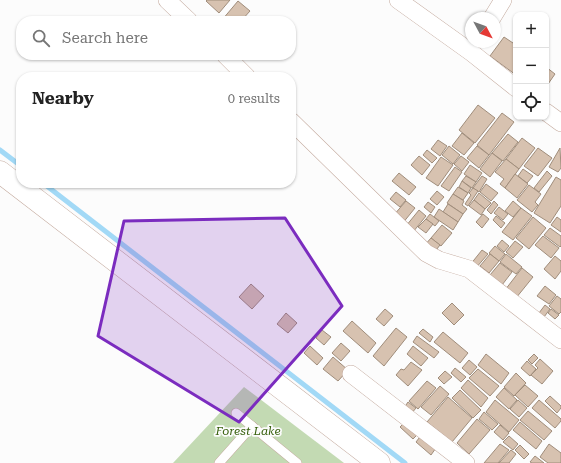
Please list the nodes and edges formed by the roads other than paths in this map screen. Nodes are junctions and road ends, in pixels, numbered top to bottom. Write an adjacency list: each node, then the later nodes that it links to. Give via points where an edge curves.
1 (167, 0): 5 (street)
2 (398, 0): 6 (street)
3 (503, 0): 4 (street)
4 (496, 12)
5 (184, 16)
6 (465, 42)
7 (475, 48): 10 (street)
8 (230, 60): 9 (street)
9 (242, 72)
10 (513, 85)
11 (549, 114): 12 (street)
12 (561, 123)
13 (296, 126): 17 (street, via 426,253 439,260 469,269)
14 (0, 172): 15 (street)
15 (16, 184)
16 (21, 188): 23 (street)
17 (561, 340)
18 (351, 374): 24 (street)
19 (236, 413): 20 (lane)
20 (252, 426): 21 (lane); 22 (lane)
21 (219, 463)
22 (297, 463)
23 (379, 463)
24 (466, 463)

